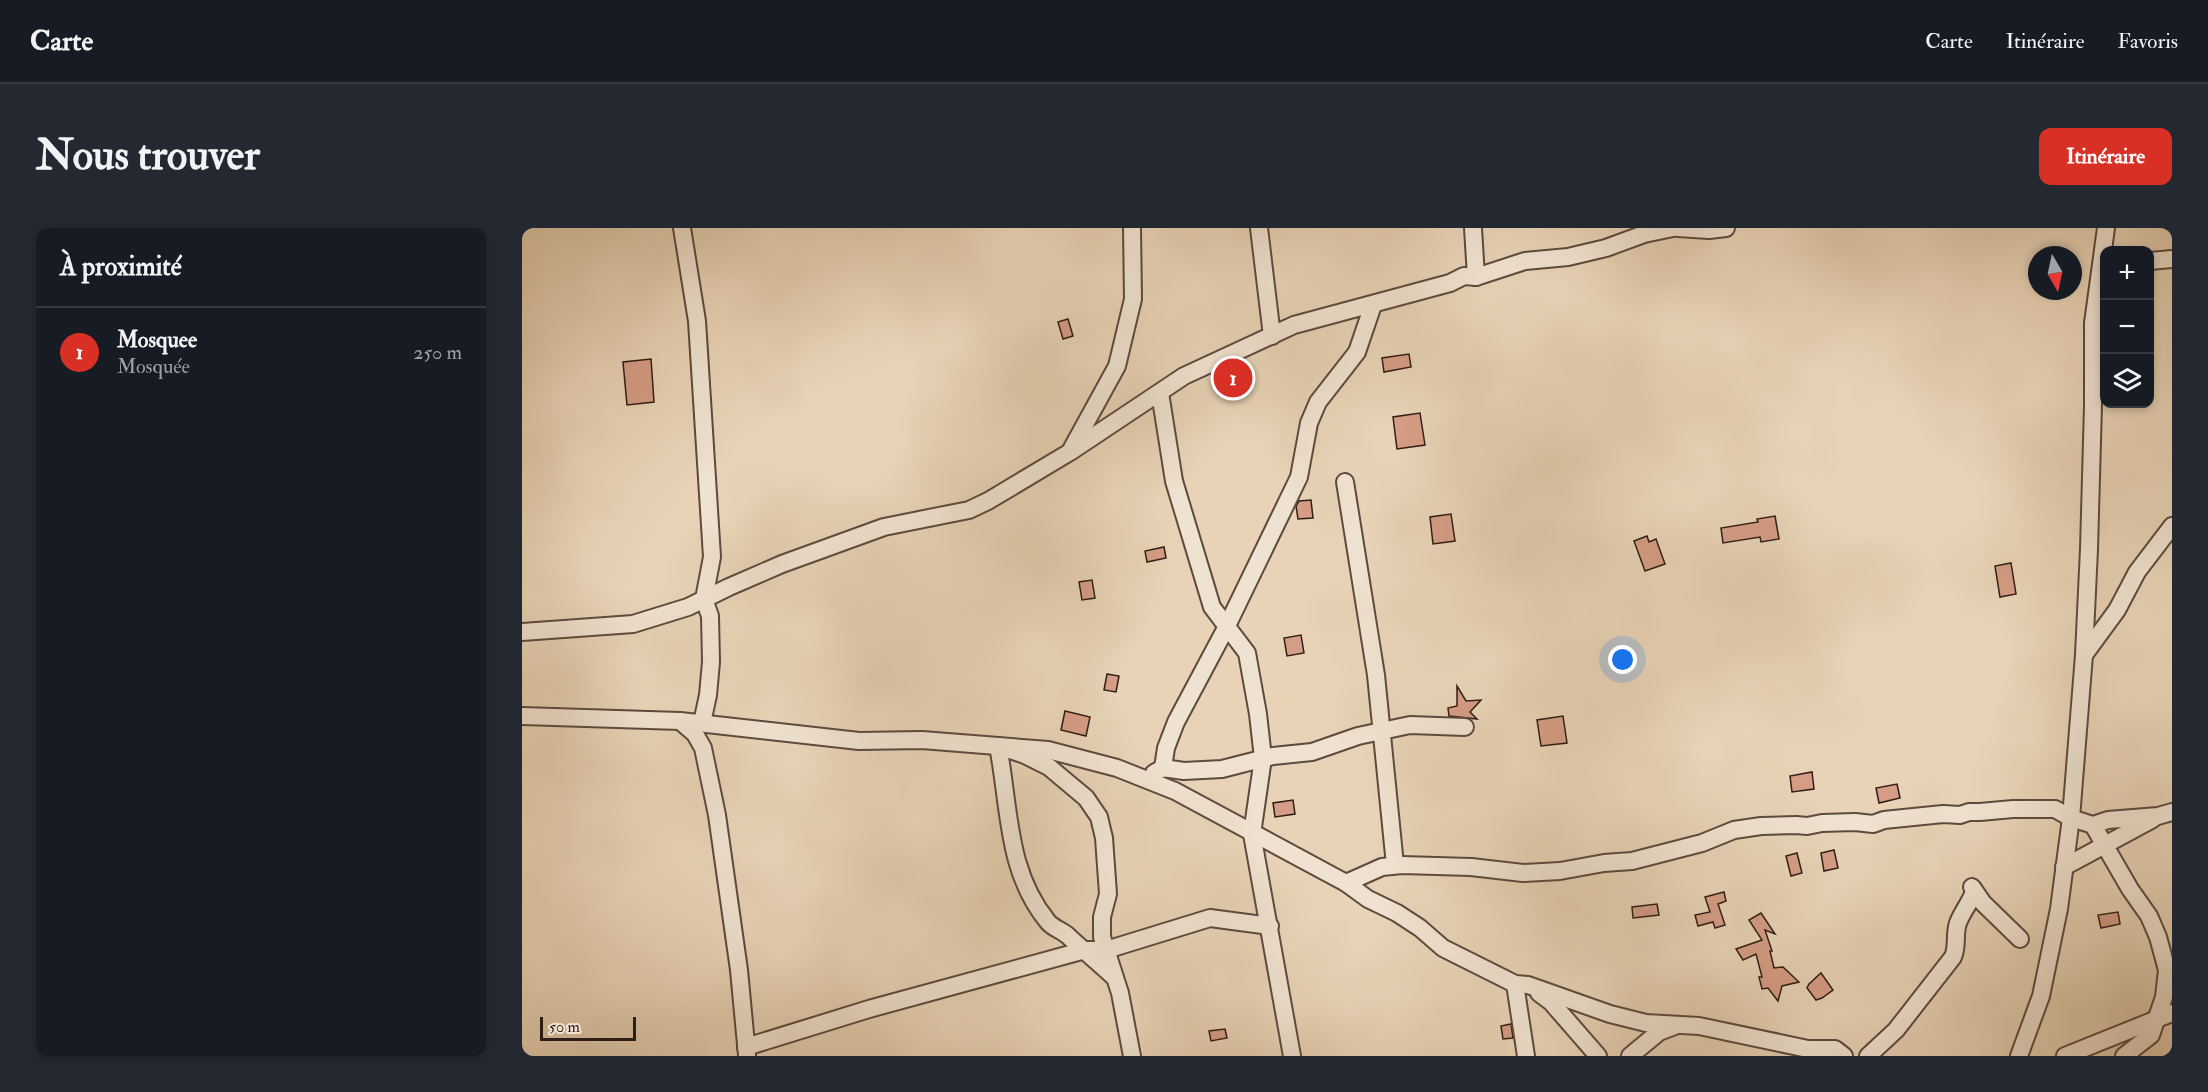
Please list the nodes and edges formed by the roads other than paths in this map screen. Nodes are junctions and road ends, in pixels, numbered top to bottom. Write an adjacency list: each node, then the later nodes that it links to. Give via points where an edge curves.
1 (682, 228): 20 (street, via 697,321 712,557)
2 (1132, 228): 17 (street, via 1133,299 1117,366)
3 (1259, 228): 15 (street)
4 (1473, 228): 13 (street)
5 (1673, 228): 13 (street, via 1568,257 1525,261)
6 (1678, 228): 7 (street)
7 (1726, 228)
8 (2106, 228): 9 (street)
9 (2104, 246)
10 (2172, 260): 11 (street)
11 (2154, 261)
12 (2100, 276): 23 (street, via 2093,323)
13 (1476, 277): 14 (street, via 1464,276)
14 (1373, 305): 15 (street, via 1294,325); 21 (street, via 1357,352 1318,402 1309,423 1299,477)
15 (1272, 336): 16 (street, via 1184,376)
16 (1160, 393): 17 (street); 21 (street, via 1174,481 1212,607)
17 (1070, 452): 20 (street, via 969,510 884,527 782,564)
18 (1345, 482): 28 (street)
19 (2172, 526): 23 (street)
20 (704, 599): 22 (street, via 633,624); 26 (street, via 710,616 711,662)
21 (1226, 628): 30 (street, via 1247,653); 31 (street, via 1176,722)
22 (522, 632)
23 (2084, 656): 35 (street)
24 (522, 716): 25 (street)
25 (680, 721): 26 (street); 50 (street, via 703,748 717,815 740,970)
26 (702, 723): 29 (street, via 859,741 922,740)
27 (1465, 727): 28 (street, via 1410,725)
28 (1382, 731): 30 (street, via 1312,752); 39 (street)
29 (998, 746): 32 (street, via 1048,750 1090,760); 44 (street, via 1015,859 1026,890 1049,924); 45 (street, via 1049,767 1086,798 1099,817 1108,894 1102,917)
30 (1263, 758): 31 (street, via 1222,769); 37 (street)
31 (1163, 768): 32 (street)
32 (1143, 780): 37 (street, via 1175,790)
33 (2172, 804): 34 (street)
34 (2165, 814): 36 (street); 38 (street)
35 (2071, 818): 36 (street); 39 (street, via 2055,809 2013,809 1873,824 1761,826 1734,830 1702,843 1632,861 1560,872); 40 (street)
36 (2092, 825): 38 (street)
37 (1252, 834): 41 (street); 42 (street)
38 (2104, 845): 40 (street); 48 (street, via 2149,916 2162,948 2167,970)
39 (1395, 866): 41 (street, via 1382,867)
40 (2064, 867): 58 (street, via 2041,996)
41 (1346, 883): 47 (street, via 1420,928 1443,948)
42 (1269, 927): 45 (street, via 1210,918); 52 (street)
43 (2020, 939): 57 (street, via 1973,890 1958,924 1953,957 1896,1030)
44 (1085, 950): 45 (street); 46 (street); 50 (street, via 869,1009)
45 (1106, 950): 46 (street)
46 (1115, 978): 51 (street)
47 (1521, 985): 49 (street, via 1646,1023); 53 (street); 54 (street, via 1551,1002)
48 (2165, 1016): 59 (street); 60 (street, via 2151,1035)
49 (1682, 1023): 55 (street, via 1659,1032); 56 (street, via 1808,1049 1835,1050)
50 (746, 1052)
51 (1132, 1056)
52 (1292, 1056)
53 (1526, 1056)
54 (1598, 1056)
55 (1630, 1056)
56 (1844, 1056)
57 (1868, 1056)
58 (2019, 1056)
59 (2065, 1056)
60 (2124, 1056)

